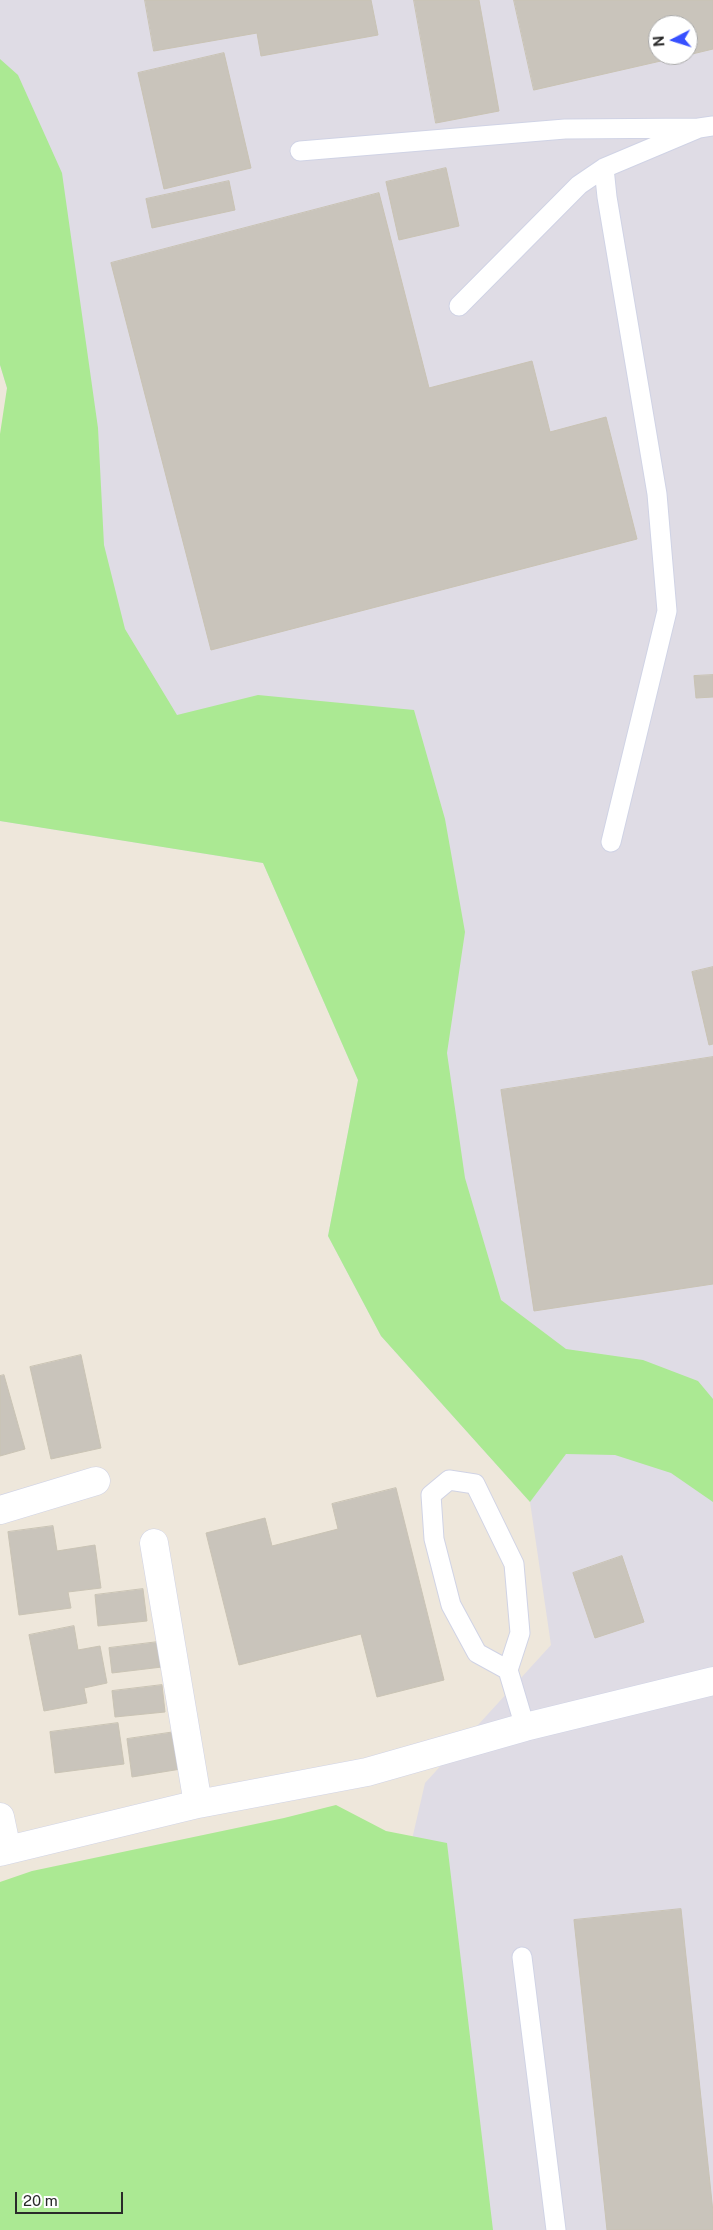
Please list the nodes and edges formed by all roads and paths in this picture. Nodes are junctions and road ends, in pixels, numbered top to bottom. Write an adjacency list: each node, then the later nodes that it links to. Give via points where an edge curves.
1 (706, 127): 2 (lane, via 565,129); 3 (lane)
2 (300, 151)
3 (604, 168): 4 (lane, via 579,185); 5 (lane, via 658,494 667,611)
4 (459, 306)
5 (611, 842)
6 (96, 1481): 7 (street)
7 (0, 1510)
8 (154, 1543): 12 (street)
9 (508, 1670): 9 (lane, via 520,1633 514,1564 475,1484 449,1480 431,1495 434,1539 451,1605 477,1653); 11 (lane)
10 (713, 1681): 11 (street)
11 (525, 1727): 12 (street, via 367,1772)
12 (198, 1804): 14 (street)
13 (0, 1817): 14 (street)
14 (4, 1851)
15 (522, 1957): 16 (lane)
16 (556, 2230)

